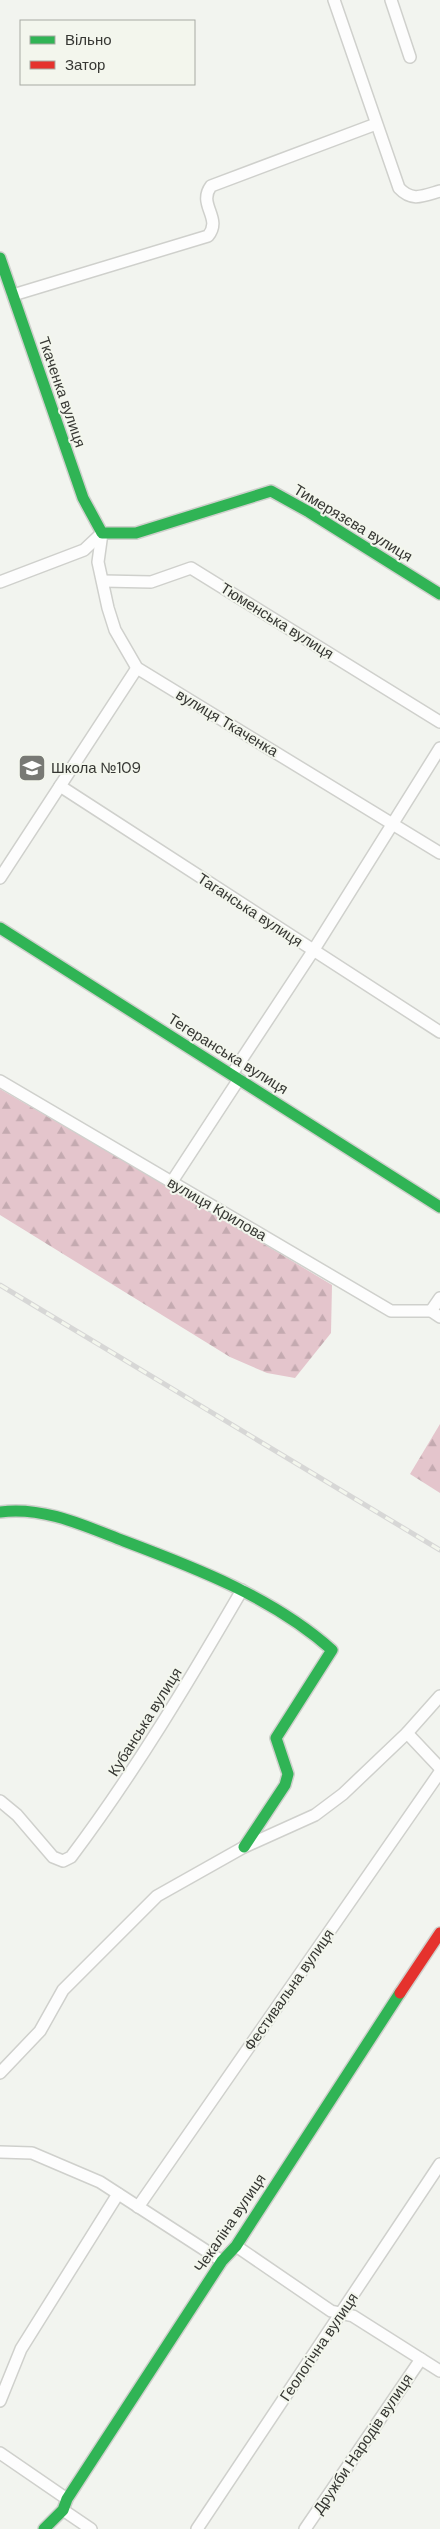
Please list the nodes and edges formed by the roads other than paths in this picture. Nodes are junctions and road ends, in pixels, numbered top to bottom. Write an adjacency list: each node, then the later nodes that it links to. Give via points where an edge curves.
1 (334, 0): 4 (street)
2 (391, 0): 3 (street)
3 (410, 57)
4 (376, 124): 5 (street, via 402,192 416,198); 7 (street, via 211,186 206,193 206,202 214,222 208,236)
5 (440, 191)
6 (0, 258): 7 (street, Ткаченка вулиця)
7 (13, 295): 8 (street, Ткаченка вулиця, via 83,498 92,520)
8 (102, 533): 9 (street, вулиця Ткаченка, via 98,562); 10 (street, via 84,550); 11 (street, Тимерязєва вулиця, via 136,533 271,491)
9 (103, 581): 12 (street, вулиця Ткаченка, via 115,630); 13 (street, Тюменська вулиця, via 150,582 191,568)
10 (0, 582)
11 (440, 594)
12 (137, 668): 15 (street); 16 (street, вулиця Ткаченка)
13 (440, 722)
14 (440, 748): 16 (street)
15 (60, 786): 18 (street); 20 (street, Таганська вулиця)
16 (392, 824): 17 (street, вулиця Ткаченка); 20 (street)
17 (440, 853)
18 (0, 878)
19 (0, 928): 22 (street, Тегеранська вулиця)
20 (313, 951): 21 (street, Таганська вулиця); 22 (street)
21 (440, 1032)
22 (236, 1076): 24 (street); 25 (street, Тегеранська вулиця)
23 (0, 1081): 24 (street, вулиця Крилова)
24 (171, 1183): 27 (street, вулиця Крилова, via 391,1311)
25 (440, 1207)
26 (440, 1298): 27 (street)
27 (436, 1314)
28 (5, 1511): 29 (street, via 65,1519 196,1568)
29 (242, 1590): 34 (street, Кубанська вулиця, via 113,1802 71,1857 63,1861 53,1857 17,1815); 35 (street, via 315,1634 332,1650 276,1738 288,1774 285,1784)
30 (440, 1696): 31 (street)
31 (407, 1733): 32 (street); 35 (street, via 343,1794 315,1815)
32 (440, 1768)
33 (440, 1772): 41 (street, Фестивальна вулиця)
34 (0, 1801)
35 (244, 1847): 37 (street, via 157,1896 63,1990 40,2031)
36 (440, 1933): 42 (street, Чекаліна вулиця)
37 (0, 2073)
38 (0, 2152): 40 (street, via 32,2153 100,2182)
39 (439, 2168): 44 (street, Геологічна вулиця)
40 (118, 2194): 41 (street); 47 (street, via 21,2349)
41 (138, 2207): 43 (street)
42 (236, 2246): 43 (street, Чекаліна вулиця); 44 (street, via 332,2311)
43 (222, 2261): 49 (street, Чекаліна вулиця)
44 (343, 2313): 45 (street); 52 (street, Геологічна вулиця)
45 (421, 2359): 46 (street); 53 (street, Дружби Народів вулиця)
46 (440, 2371)
47 (0, 2401)
48 (0, 2453): 49 (street)
49 (65, 2504): 50 (street, Чекаліна вулиця); 51 (street)
50 (44, 2529)
51 (91, 2529)
52 (197, 2529)
53 (305, 2529)

